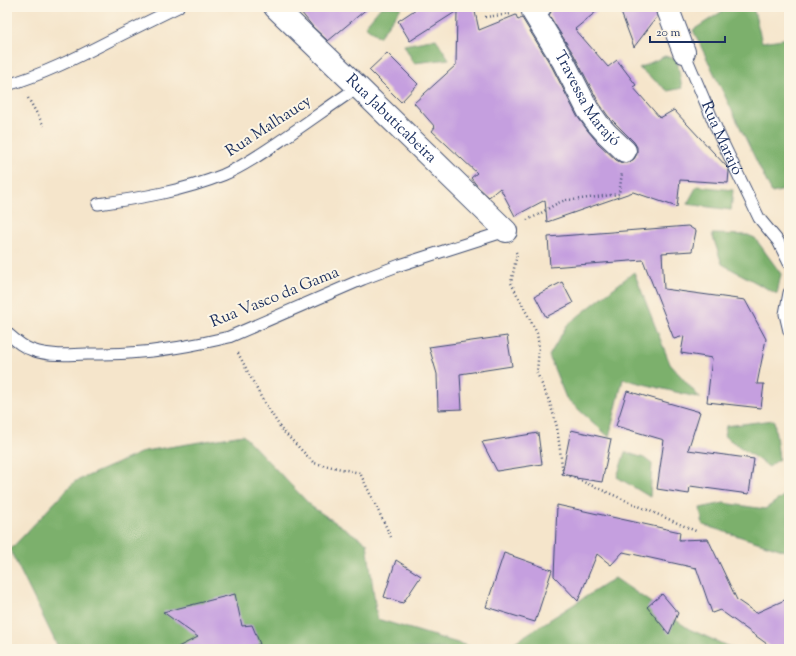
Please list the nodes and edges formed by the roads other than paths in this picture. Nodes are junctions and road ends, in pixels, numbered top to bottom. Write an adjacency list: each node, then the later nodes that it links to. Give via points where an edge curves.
1 (178, 7): 6 (lane, via 49,70)
2 (275, 7): 7 (street, Rua Jabuticabeira)
3 (540, 7): 8 (street, Travessa Marajó, via 533,12 563,61 588,110 602,129)
4 (667, 7): 5 (street, Rua Marajó)
5 (684, 52): 11 (lane, Rua Marajó, via 720,137 759,218 778,241)
6 (7, 85)
7 (358, 87): 9 (lane, Rua Malhaucy, via 256,157 224,174 167,192); 10 (street, Rua Jabuticabeira)
8 (625, 151)
9 (98, 204)
10 (506, 231): 14 (lane, Rua Vasco da Gama, via 400,265 229,337 185,347 136,353 44,354 19,344)
11 (789, 263)
12 (789, 293): 13 (lane, via 785,314)
13 (789, 331)
14 (7, 333)

